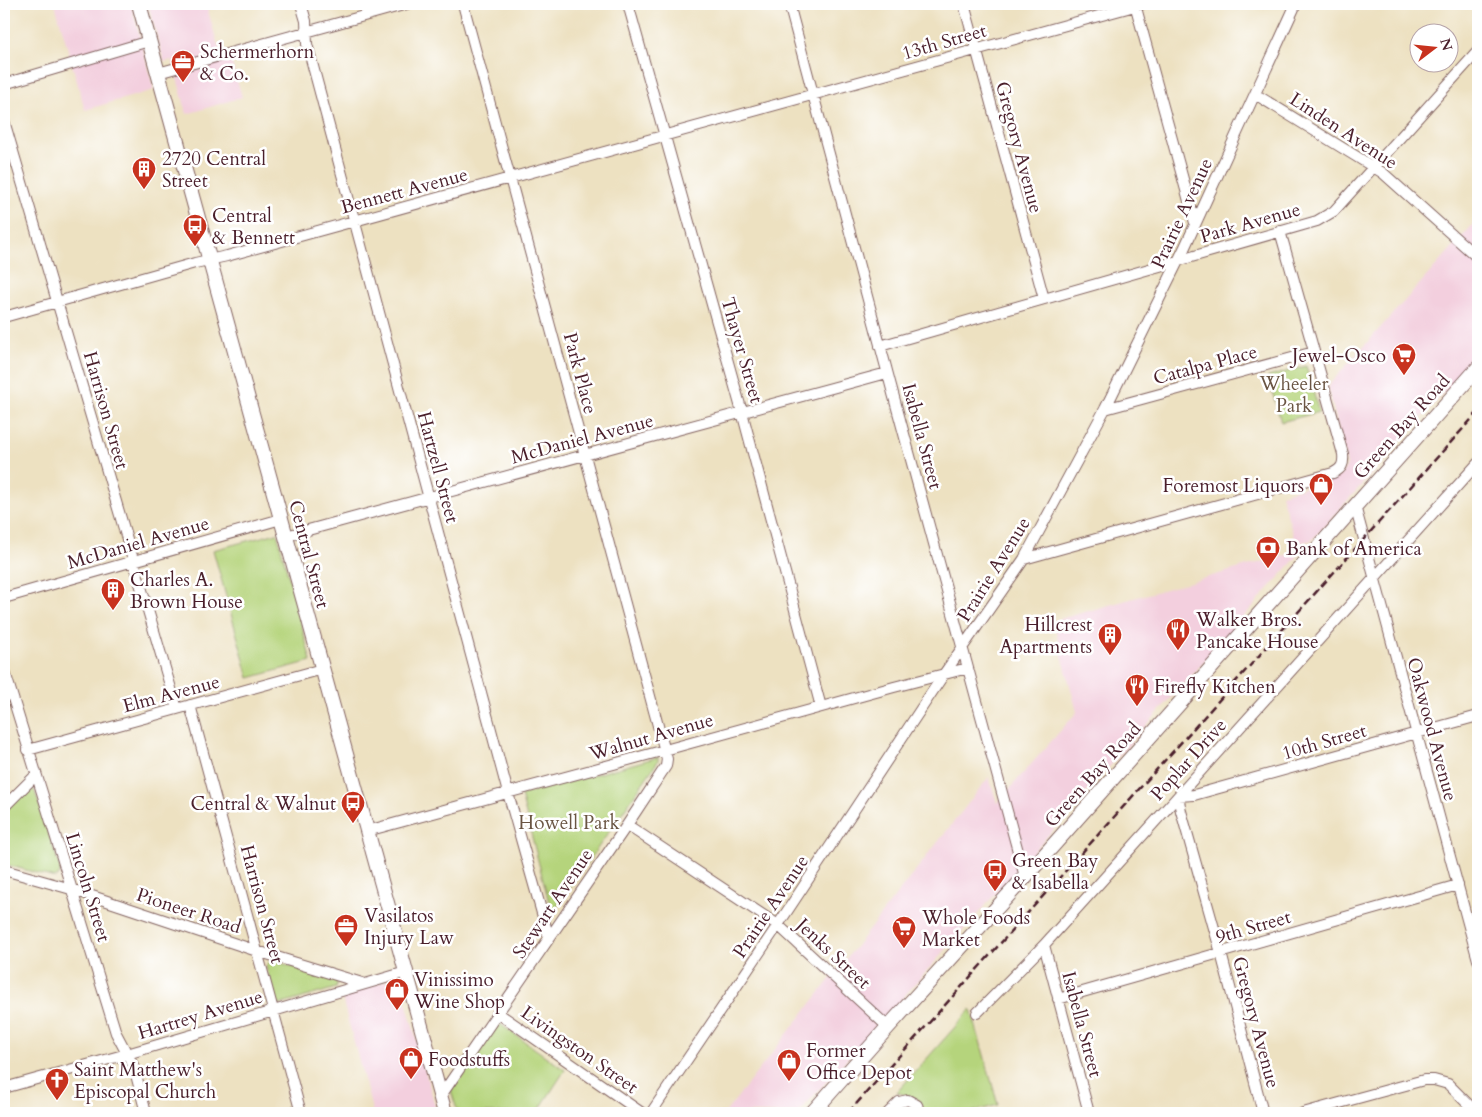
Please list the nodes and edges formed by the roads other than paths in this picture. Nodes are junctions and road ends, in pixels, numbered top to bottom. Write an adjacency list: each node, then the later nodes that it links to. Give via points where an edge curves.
1 (139, 4): 11 (main road, Central Street)
2 (301, 4): 10 (street, Hartzell Street)
3 (407, 4): 10 (street)
4 (463, 4): 21 (street, Park Place)
5 (628, 4): 19 (street, Thayer Street)
6 (789, 4): 17 (street, Isabella Street)
7 (964, 4): 12 (street, Gregory Avenue)
8 (1137, 4): 12 (street, 13th Street); 23 (street)
9 (1296, 4): 16 (street, Prairie Avenue)
10 (306, 32): 14 (street); 22 (street, Hartzell Street)
11 (149, 40): 14 (main road, Central Street); 15 (street)
12 (976, 50): 17 (street, 13th Street); 28 (street, Gregory Avenue)
13 (1478, 51): 20 (street, Park Avenue)
14 (158, 73): 26 (main road, Central Street)
15 (4, 84)
16 (1255, 94): 20 (street, Linden Avenue); 23 (street, Prairie Avenue)
17 (813, 95): 19 (street, Bennett Avenue); 31 (street, Isabella Street)
18 (4, 122): 29 (street, Harrison Street)
19 (665, 136): 21 (street, Bennett Avenue); 36 (street, Thayer Street)
20 (1374, 167): 24 (street, Park Avenue, via 1334,211 1317,221); 25 (street, Linden Avenue)
21 (511, 179): 22 (street, Bennett Avenue); 37 (street, Park Place)
22 (354, 221): 26 (street, Bennett Avenue); 39 (street, Hartzell Street)
23 (1196, 223): 27 (street, Prairie Avenue)
24 (1280, 232): 27 (street, Park Avenue); 32 (street)
25 (1478, 258)
26 (210, 260): 29 (street, Bennett Avenue); 41 (main road, Central Street)
27 (1178, 261): 28 (street, Park Avenue); 35 (street, Prairie Avenue)
28 (1044, 300): 31 (street, Park Avenue)
29 (57, 302): 30 (street, Bennett Avenue); 44 (street, Harrison Street)
30 (4, 318)
31 (880, 346): 34 (street, Isabella Street)
32 (1314, 352): 35 (street, Catalpa Place); 43 (street, via 1343,454 1339,471)
33 (1478, 368): 40 (main road, Green Bay Road)
34 (887, 373): 36 (street, McDaniel Avenue); 47 (street, Isabella Street)
35 (1105, 409): 43 (street, Prairie Avenue)
36 (742, 412): 37 (street, McDaniel Avenue); 53 (street, Thayer Street)
37 (586, 455): 39 (street, McDaniel Avenue); 58 (street, Park Place)
38 (1478, 463): 45 (street, Poplar Drive)
39 (429, 497): 42 (street, McDaniel Avenue); 60 (street, Hartzell Street)
40 (1355, 506): 45 (street, Oakwood Avenue); 66 (main road, Green Bay Road)
41 (281, 519): 42 (main road, Central Street); 44 (street, McDaniel Avenue)
42 (286, 536): 49 (main road, Central Street)
43 (1024, 558): 47 (street, Prairie Avenue)
44 (133, 561): 46 (street, McDaniel Avenue); 54 (street, Harrison Street)
45 (1375, 578): 56 (street, Oakwood Avenue); 61 (street, Poplar Drive)
46 (4, 598)
47 (963, 649): 50 (street, Isabella Street); 51 (street, Prairie Avenue)
48 (4, 669): 57 (street, Lincoln Street)
49 (322, 669): 52 (street, Elm Avenue); 64 (main road, Central Street)
50 (969, 672): 51 (street, Walnut Avenue, via 960,670); 66 (street, Isabella Street)
51 (944, 674): 53 (street, Walnut Avenue); 71 (street, Prairie Avenue)
52 (190, 705): 54 (street, Elm Avenue); 74 (street, Harrison Street)
53 (821, 707): 58 (street, Walnut Avenue)
54 (177, 709): 57 (street, Elm Avenue)
55 (1478, 716): 56 (street, 10th Street)
56 (1416, 733): 61 (street, 10th Street, via 1194,795); 67 (street, Oakwood Avenue)
57 (28, 750): 59 (street, Lincoln Street)
58 (666, 750): 60 (street, Walnut Avenue); 63 (street, Stewart Avenue, via 666,766)
59 (36, 775): 62 (street); 68 (street, Lincoln Street)
60 (508, 793): 64 (street, Walnut Avenue); 72 (street, Hartzell Street)
61 (1178, 796): 73 (street, Poplar Drive); 75 (street, Gregory Avenue)
62 (4, 807)
63 (628, 824): 71 (street, Jenks Street); 72 (street, Stewart Avenue)
64 (367, 831): 77 (main road, Central Street)
65 (4, 870): 68 (street, Pioneer Road)
66 (1025, 877): 83 (main road, Green Bay Road)
67 (1458, 885): 70 (street, Oakwood Avenue); 75 (street, 9th Street)
68 (71, 888): 74 (street, Pioneer Road); 84 (street, Lincoln Street, via 116,1033)
69 (1478, 916): 70 (street)
70 (1467, 920): 76 (street, Oakwood Avenue)
71 (778, 925): 83 (street, Jenks Street); 91 (street, Prairie Avenue)
72 (549, 938): 81 (street, Stewart Avenue)
73 (1044, 945): 79 (street, Isabella Street); 82 (street, Poplar Drive)
74 (257, 951): 78 (street, Pioneer Road); 80 (street, Harrison Street)
75 (1220, 953): 79 (street, 9th Street); 96 (street, Gregory Avenue)
76 (1478, 960)
77 (406, 972): 78 (street, Hartrey Avenue); 86 (main road, Central Street)
78 (363, 983): 80 (street, Hartrey Avenue)
79 (1058, 999): 95 (street, Isabella Street)
80 (274, 1010): 84 (street, Hartrey Avenue); 88 (street, Harrison Street)
81 (498, 1013): 86 (street, Stewart Avenue); 90 (street, Livingston Street)
82 (977, 1013)
83 (888, 1027): 92 (main road, Green Bay Road)
84 (127, 1054): 85 (street, Hartrey Avenue); 87 (street, Lincoln Street)
85 (4, 1088)
86 (440, 1097): 89 (main road, Central Street)
87 (146, 1113)
88 (301, 1113)
89 (445, 1113)
90 (642, 1113)
91 (651, 1113)
92 (812, 1113)
93 (888, 1113): 94 (street, via 899,1102 908,1100 917,1106)
94 (920, 1113)
95 (1089, 1113)
96 (1263, 1113)
97 (1304, 1113): 98 (street, via 1434,1080 1448,1084)
98 (1477, 1113)

